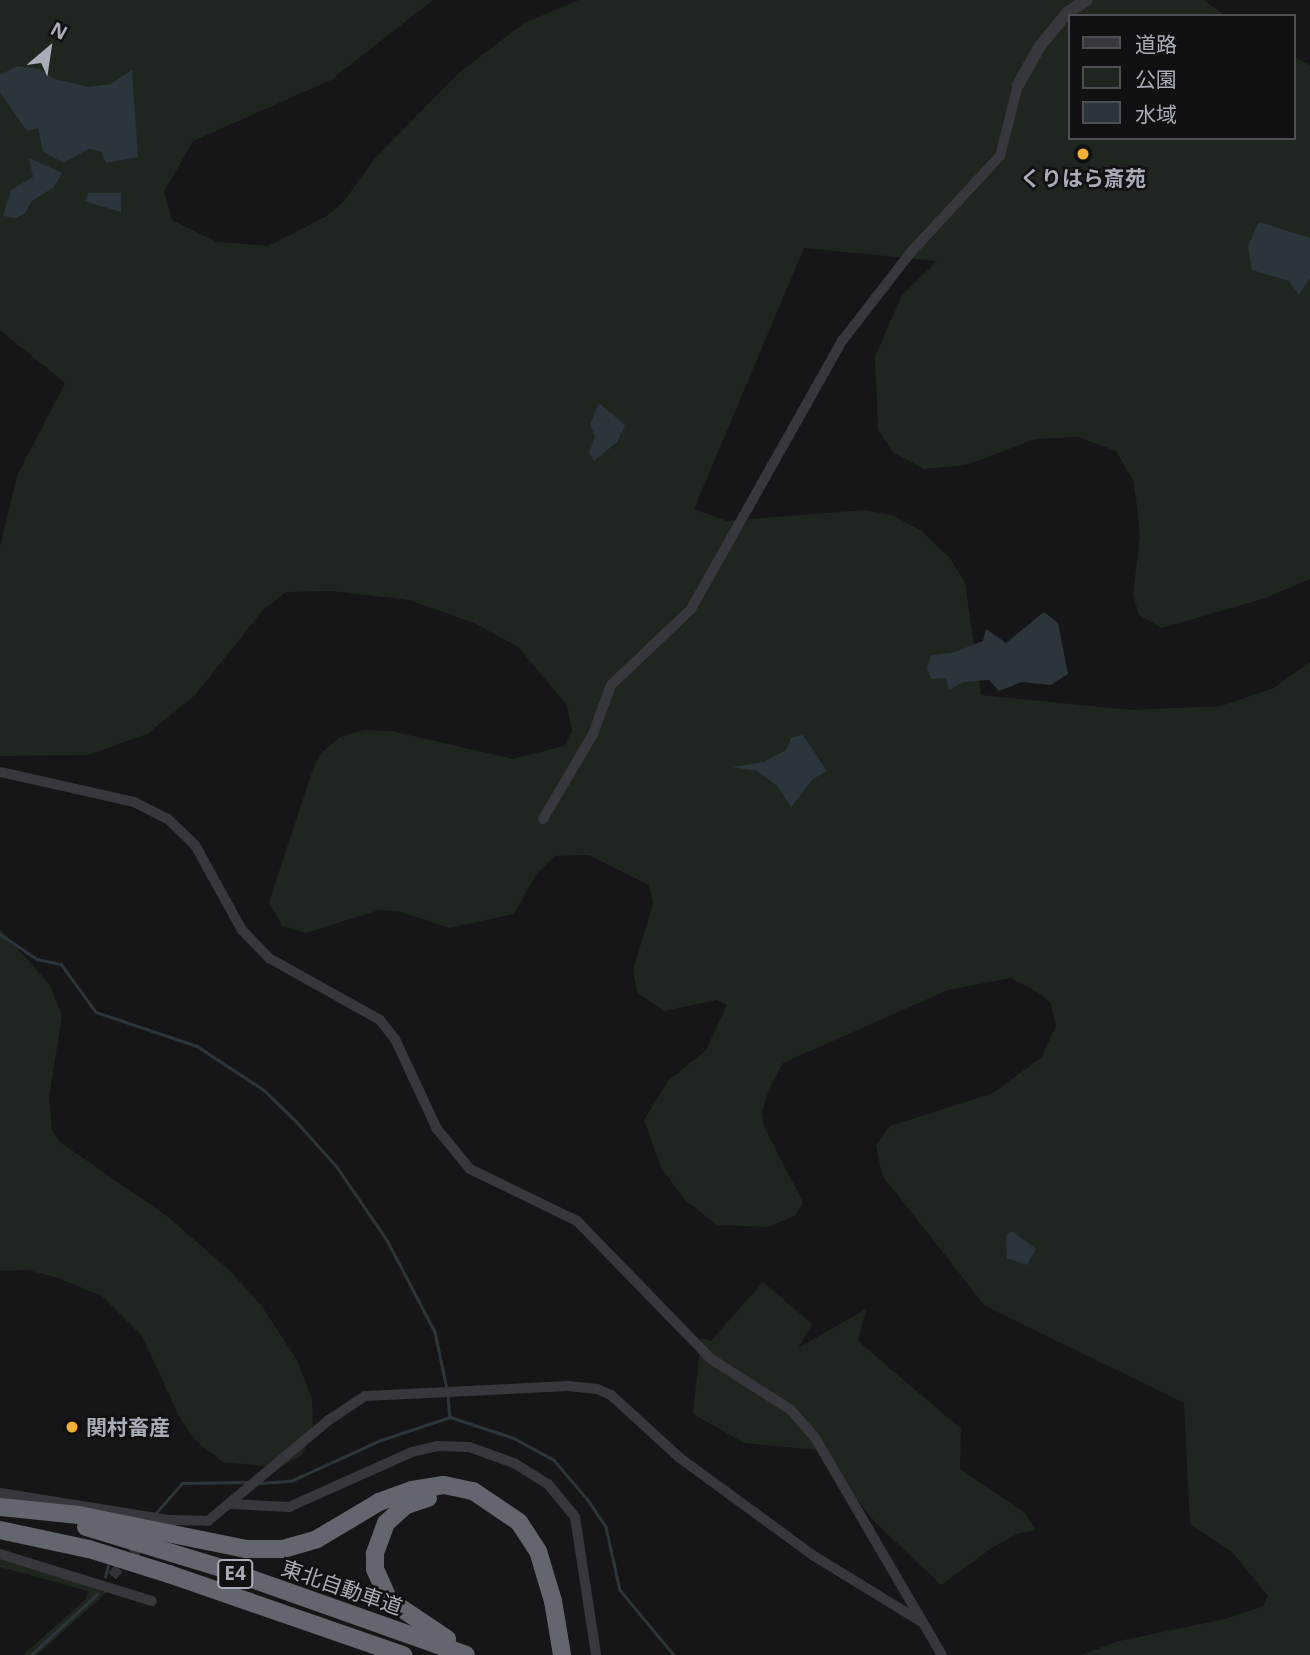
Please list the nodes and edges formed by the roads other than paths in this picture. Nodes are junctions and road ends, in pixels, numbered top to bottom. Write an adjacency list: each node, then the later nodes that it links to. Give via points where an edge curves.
1 (1087, 0): 2 (street, via 1068,12 1040,46)
2 (1018, 85): 4 (street, via 1000,156 911,252 842,341 691,609 611,685 593,734)
3 (0, 772): 12 (street, via 134,802 168,819 195,845 243,929 269,958 380,1020 395,1039 436,1129 470,1169 578,1221 711,1359 791,1410 814,1436)
4 (543, 819)
5 (0, 1493): 6 (street, via 146,1514 162,1521 208,1521)
6 (231, 1504): 12 (street, via 365,1396 568,1386 611,1395 680,1458 814,1556); 18 (street, via 289,1507 412,1452 437,1446 469,1447 514,1463 548,1484 575,1517)
7 (0, 1508): 13 (highway, via 79,1515 246,1549 283,1549 317,1539 379,1502 412,1490 444,1485 472,1491 519,1522 538,1551); 16 (highway, 東北自動車道 / E4, via 150,1546)
8 (0, 1530): 11 (highway, 東北自動車道 / E4, via 89,1549)
9 (0, 1554): 10 (street, via 110,1581)
10 (152, 1601)
11 (277, 1611): 14 (highway); 15 (highway, 東北自動車道 / E4)
12 (922, 1622): 19 (street)
13 (556, 1652): 17 (highway, via 532,1565 515,1534 496,1515 470,1501 446,1496 420,1500 396,1512 378,1539 375,1569 380,1585 409,1617)
14 (378, 1655)
15 (403, 1655)
16 (466, 1655)
17 (474, 1655)
18 (596, 1655)
19 (942, 1655)

